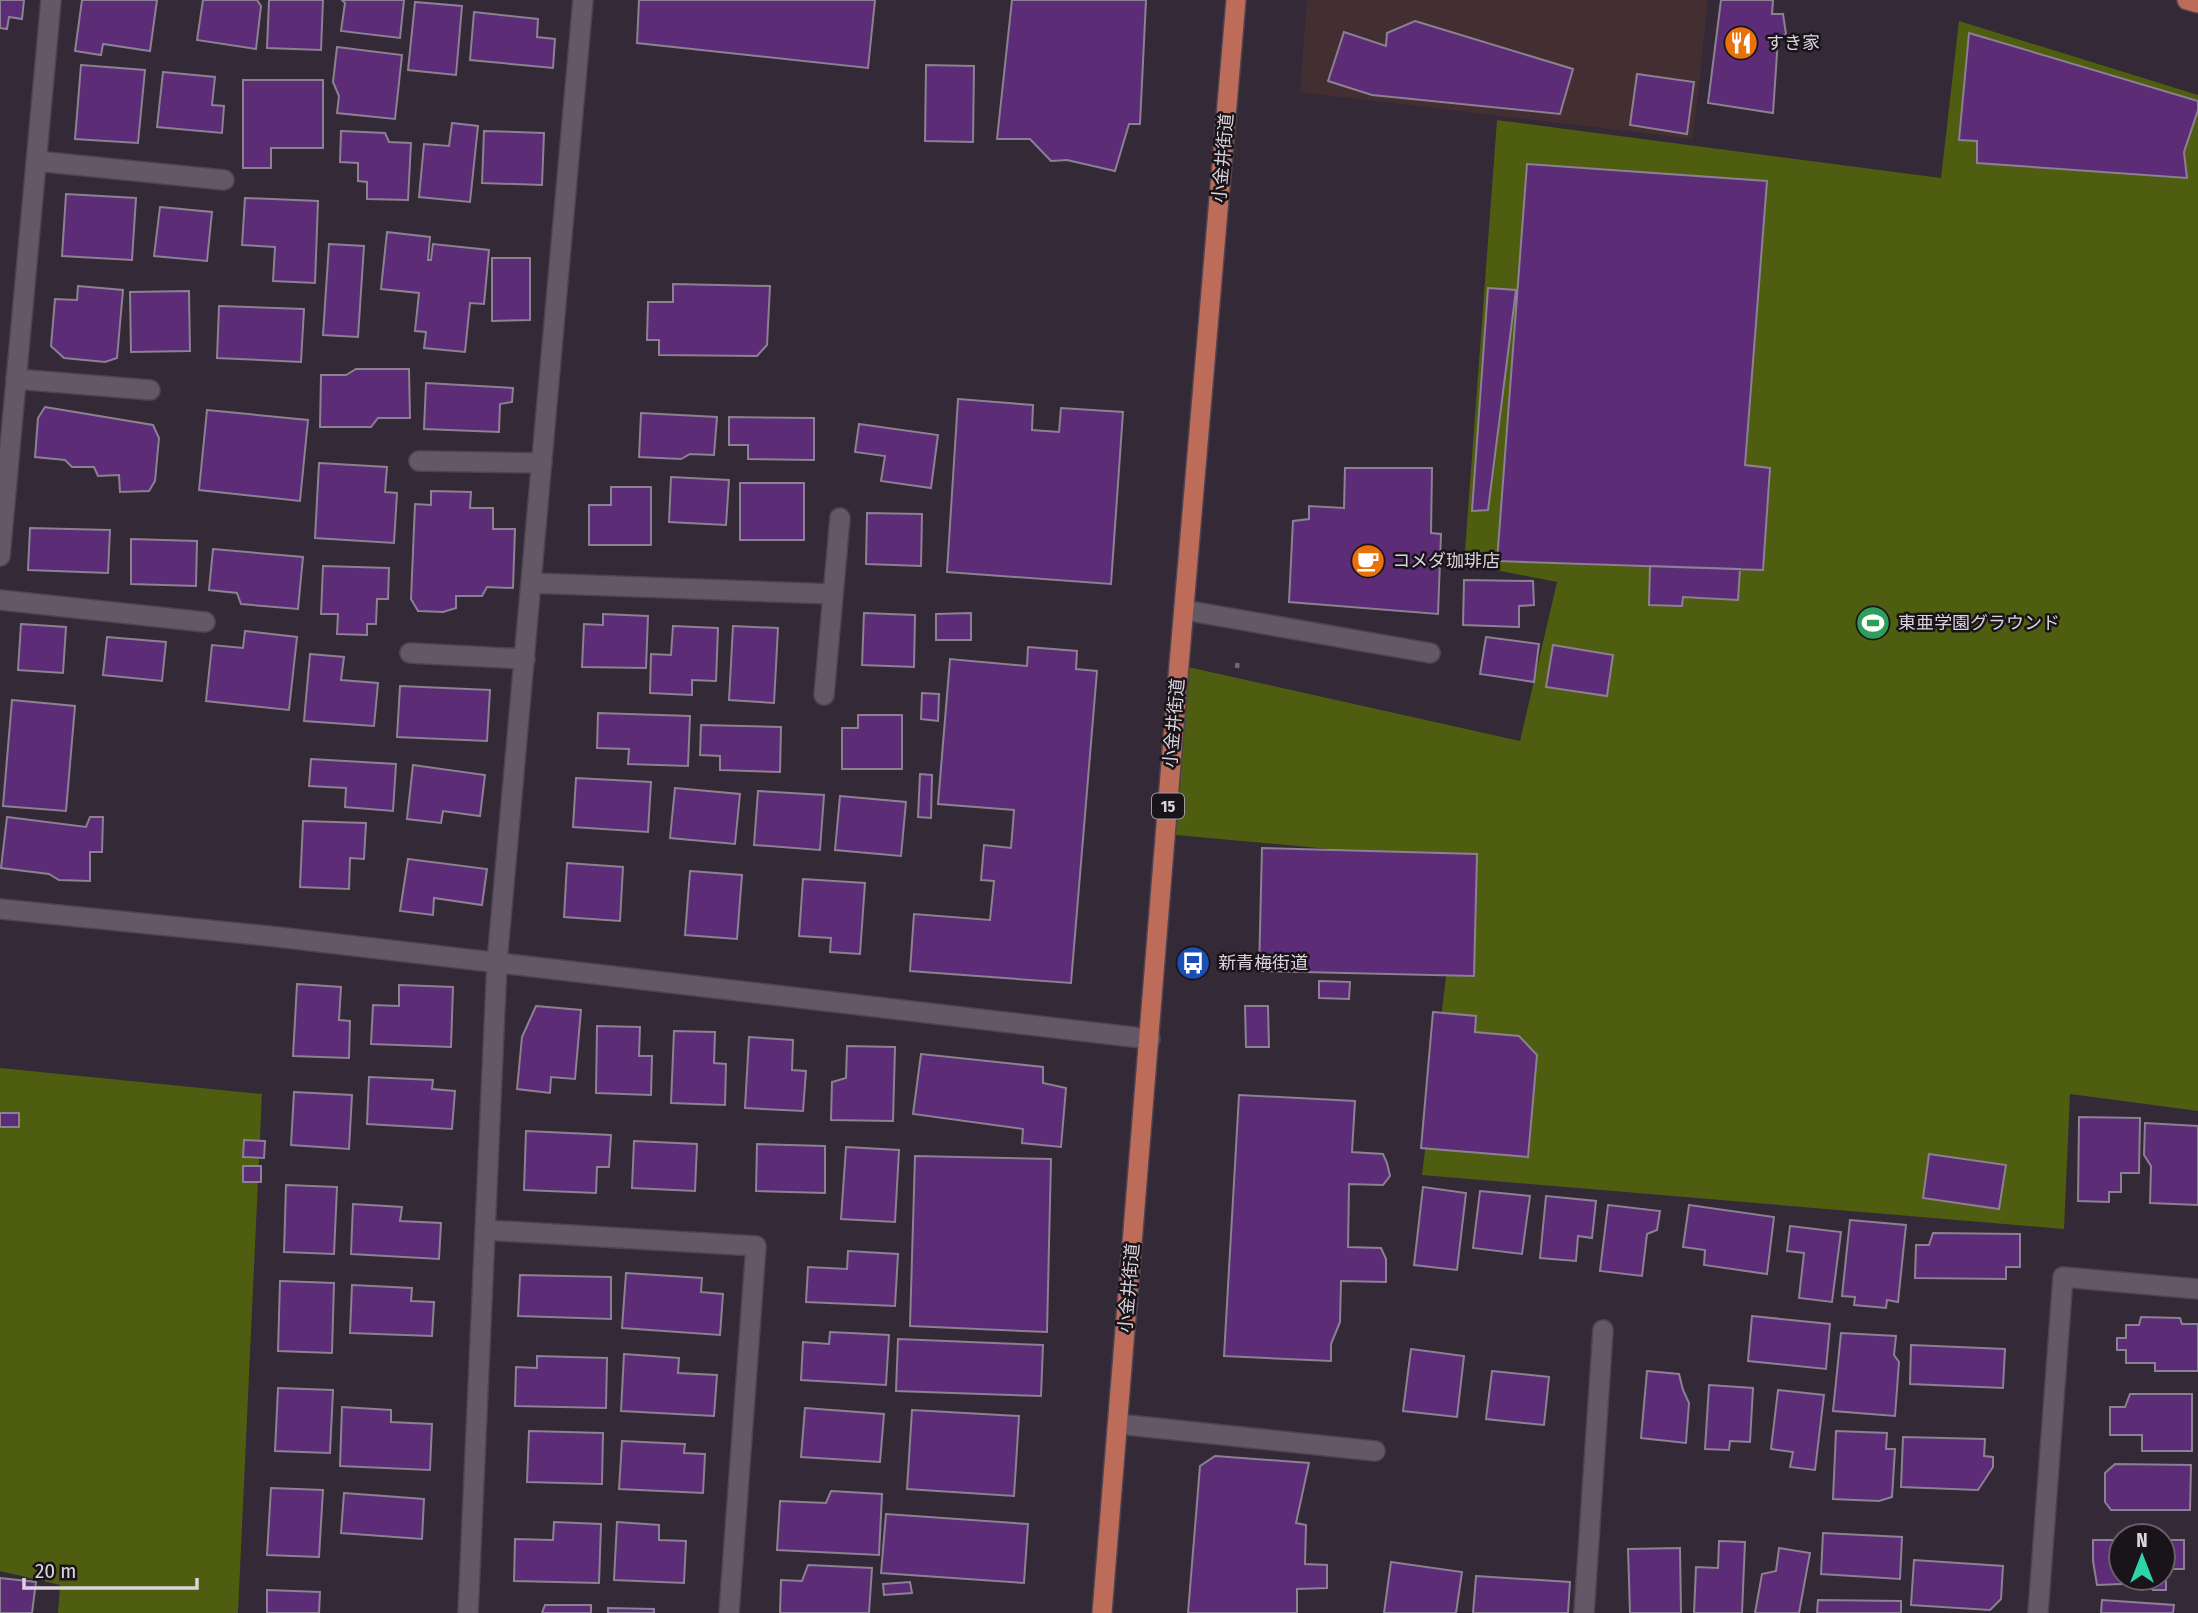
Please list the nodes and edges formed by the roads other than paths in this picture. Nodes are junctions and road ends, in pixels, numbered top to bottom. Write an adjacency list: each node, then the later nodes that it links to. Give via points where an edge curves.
1 (51, 0): 6 (street)
2 (583, 0): 11 (street)
3 (1236, 0): 17 (main road, 小金井街道 / 15)
4 (2188, 0): 5 (main road)
5 (2198, 3)
6 (36, 161): 7 (street); 8 (street)
7 (224, 180)
8 (16, 379): 9 (street); 13 (street)
9 (150, 390)
10 (419, 461): 11 (street)
11 (542, 463): 14 (street)
12 (840, 518): 15 (street)
13 (0, 556)
14 (531, 583): 15 (street); 21 (street)
15 (833, 594): 22 (street)
16 (0, 600): 18 (street)
17 (1184, 610): 20 (street); 25 (main road, 小金井街道 / 15)
18 (205, 622)
19 (410, 653): 21 (street)
20 (1430, 653)
21 (525, 659): 24 (street)
22 (824, 695)
23 (0, 909): 24 (street)
24 (497, 962): 25 (street); 26 (street)
25 (1150, 1039): 29 (main road, 小金井街道 / 15)
26 (485, 1230): 31 (street); 32 (street, via 756,1246)
27 (2198, 1289): 35 (street, via 2063,1278)
28 (1603, 1330): 34 (street)
29 (1118, 1424): 30 (street); 33 (main road, 小金井街道 / 15)
30 (1375, 1451)
31 (468, 1613)
32 (729, 1613)
33 (1102, 1613)
34 (1584, 1613)
35 (2038, 1613)

